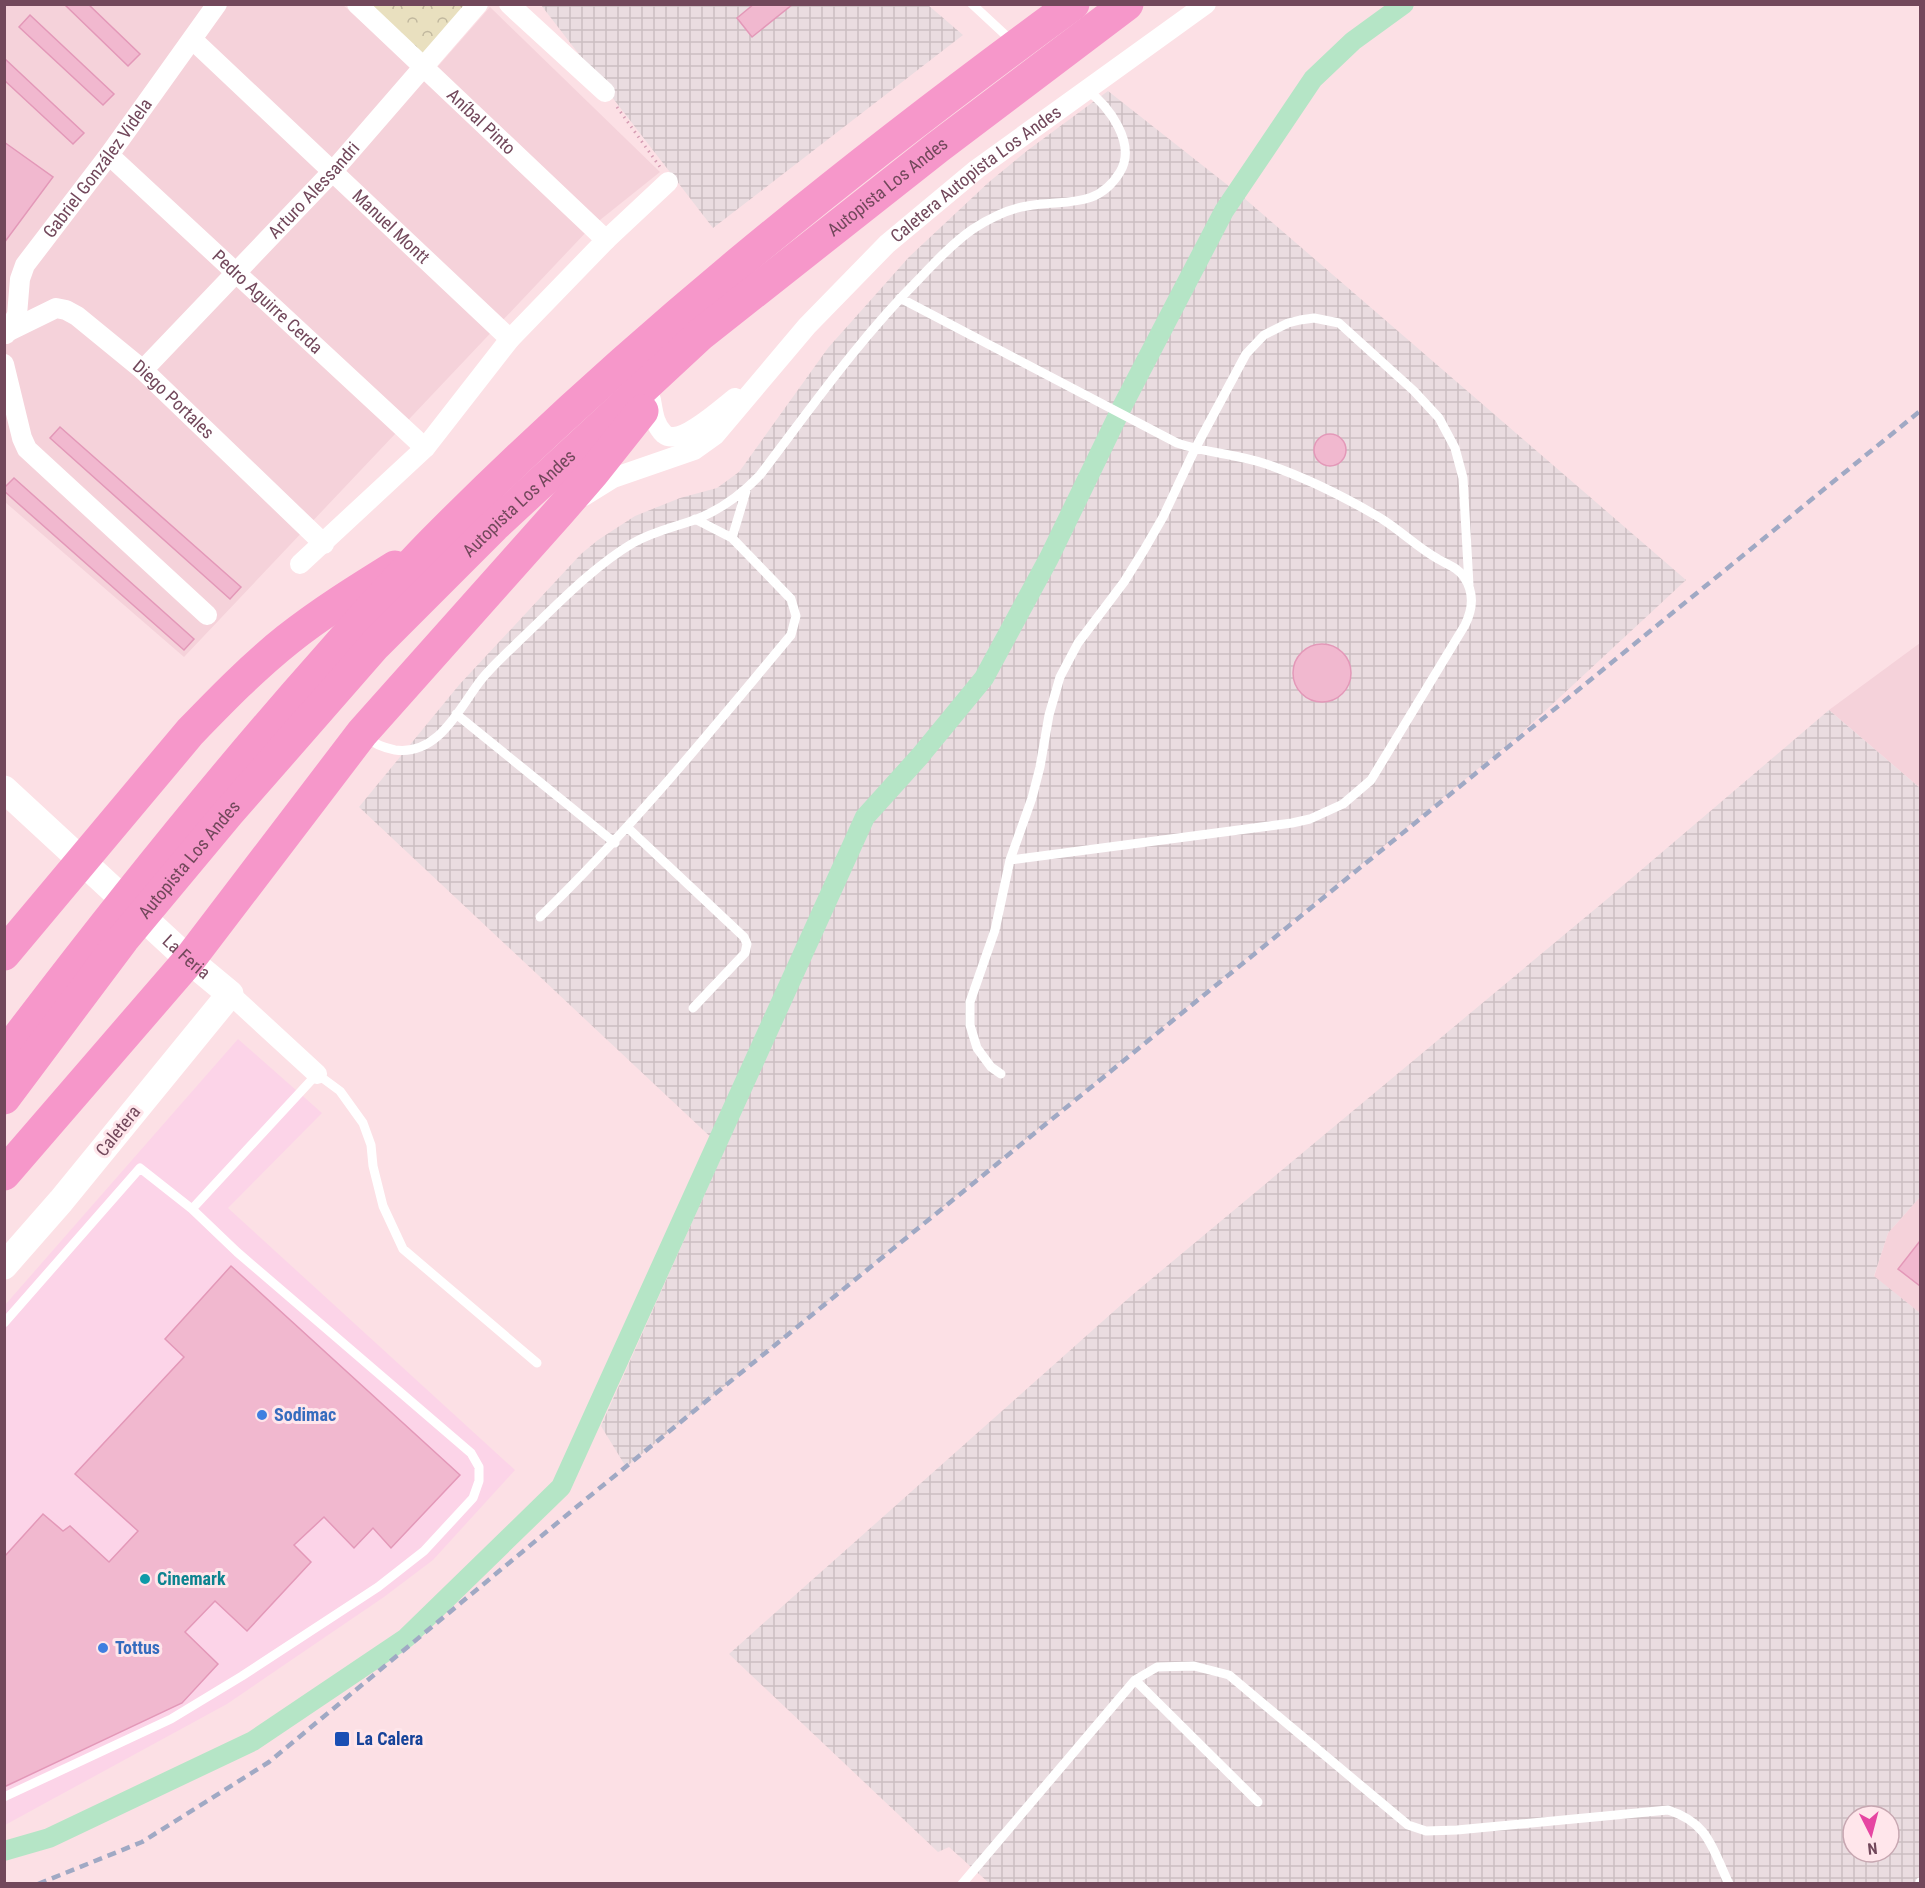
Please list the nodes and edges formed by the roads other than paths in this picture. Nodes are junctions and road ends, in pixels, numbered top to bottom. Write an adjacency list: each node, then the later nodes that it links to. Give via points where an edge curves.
1 (217, 4): 9 (street, Gabriel González Videla)
2 (357, 4): 11 (street, Aníbal Pinto)
3 (478, 4): 11 (street, Arturo Alessandri)
4 (509, 4): 13 (street)
5 (972, 4): 10 (lane)
6 (1073, 4): 10 (highway, Autopista Los Andes)
7 (1127, 4): 20 (highway, Autopista Los Andes)
8 (1206, 4): 12 (street, Caletera Autopista Los Andes)
9 (193, 40): 14 (street, Gabriel González Videla); 15 (street, Manuel Montt)
10 (1017, 46): 34 (highway, Autopista Los Andes, via 652,335)
11 (424, 67): 15 (street, Arturo Alessandri); 17 (street, Aníbal Pinto)
12 (1087, 90): 19 (lane, via 1109,111 1122,136 1124,164 1108,186 1078,202 1032,205 995,216 968,233); 25 (street, Caletera Autopista Los Andes, via 978,169 887,244)
13 (605, 92)
14 (109, 154): 18 (street, Pedro Aguirre Cerda); 21 (street, Gabriel González Videla, via 25,265 17,315)
15 (333, 171): 18 (street, Arturo Alessandri); 22 (street, Manuel Montt)
16 (668, 182): 17 (street)
17 (606, 240): 22 (street)
18 (235, 273): 24 (street, Arturo Alessandri); 27 (street, Pedro Aguirre Cerda)
19 (900, 297): 28 (lane, via 1160,435); 29 (lane)
20 (701, 334): 26 (highway); 45 (highway, Autopista Los Andes, via 494,526 375,645 228,813)
21 (5, 336): 24 (street, Diego Portales, via 56,308 66,310)
22 (510, 339): 27 (street)
23 (4, 364): 37 (street, via 27,449)
24 (143, 370): 33 (street, Diego Portales)
25 (770, 370): 26 (street, Caletera Autopista Los Andes, via 704,422 675,437 663,433 656,422); 30 (street, Caletera Autopista Los Andes, via 703,446 613,478)
26 (651, 399): 30 (highway)
27 (425, 448): 33 (street)
28 (1195, 449): 36 (lane, via 1264,464 1323,487 1383,520 1453,567); 36 (lane, via 1245,354 1264,335 1300,320 1339,322 1427,404 1455,447 1463,478); 43 (lane, via 1144,550 1078,643 1060,677 1032,798)
29 (746, 490): 31 (lane); 32 (lane)
30 (559, 512): 39 (highway)
31 (695, 519): 32 (lane); 38 (lane, via 654,532 615,555 511,648 482,678)
32 (732, 538): 41 (lane, via 791,599 796,616 794,629)
33 (324, 544): 35 (street)
34 (429, 546): 44 (highway, via 320,615 255,667 190,732); 45 (highway, Autopista Los Andes, via 289,701)
35 (300, 564)
36 (1469, 587): 43 (lane, via 1471,607 1466,625 1371,780 1343,804 1292,823)
37 (207, 615)
38 (456, 714): 39 (lane, via 436,738 411,750 390,749); 42 (lane)
39 (362, 733): 49 (highway)
40 (4, 789): 44 (main road, La Feria)
41 (628, 828): 42 (lane); 51 (lane, via 747,944 745,952)
42 (615, 843): 46 (lane)
43 (1010, 860): 54 (lane, via 995,930 969,1013 977,1048)
44 (83, 861): 48 (highway); 49 (main road, La Feria)
45 (147, 890): 47 (highway, Autopista Los Andes)
46 (540, 917)
47 (112, 934): 52 (highway, Autopista Los Andes); 55 (highway, Autopista Los Andes)
48 (4, 954)
49 (189, 960): 50 (main road, La Feria); 56 (highway)
50 (230, 994): 53 (street, La Feria); 58 (main road, Caletera)
51 (693, 1008)
52 (4, 1056)
53 (317, 1074): 57 (lane); 60 (lane, via 340,1091 363,1123 383,1206 404,1249)
54 (1000, 1074)
55 (4, 1098)
56 (4, 1173)
57 (192, 1209): 59 (lane, via 140,1168); 62 (lane, via 471,1453 479,1467 479,1481 473,1498 424,1551 378,1587 171,1719)
58 (4, 1266)
59 (4, 1323)
60 (537, 1363)
61 (1135, 1680): 63 (lane); 64 (lane); 65 (lane, via 1156,1667 1194,1666 1229,1675 1408,1825 1426,1831 1668,1810 1682,1814 1703,1829)
62 (4, 1797)
63 (1258, 1802)
64 (962, 1884)
65 (1729, 1884)

